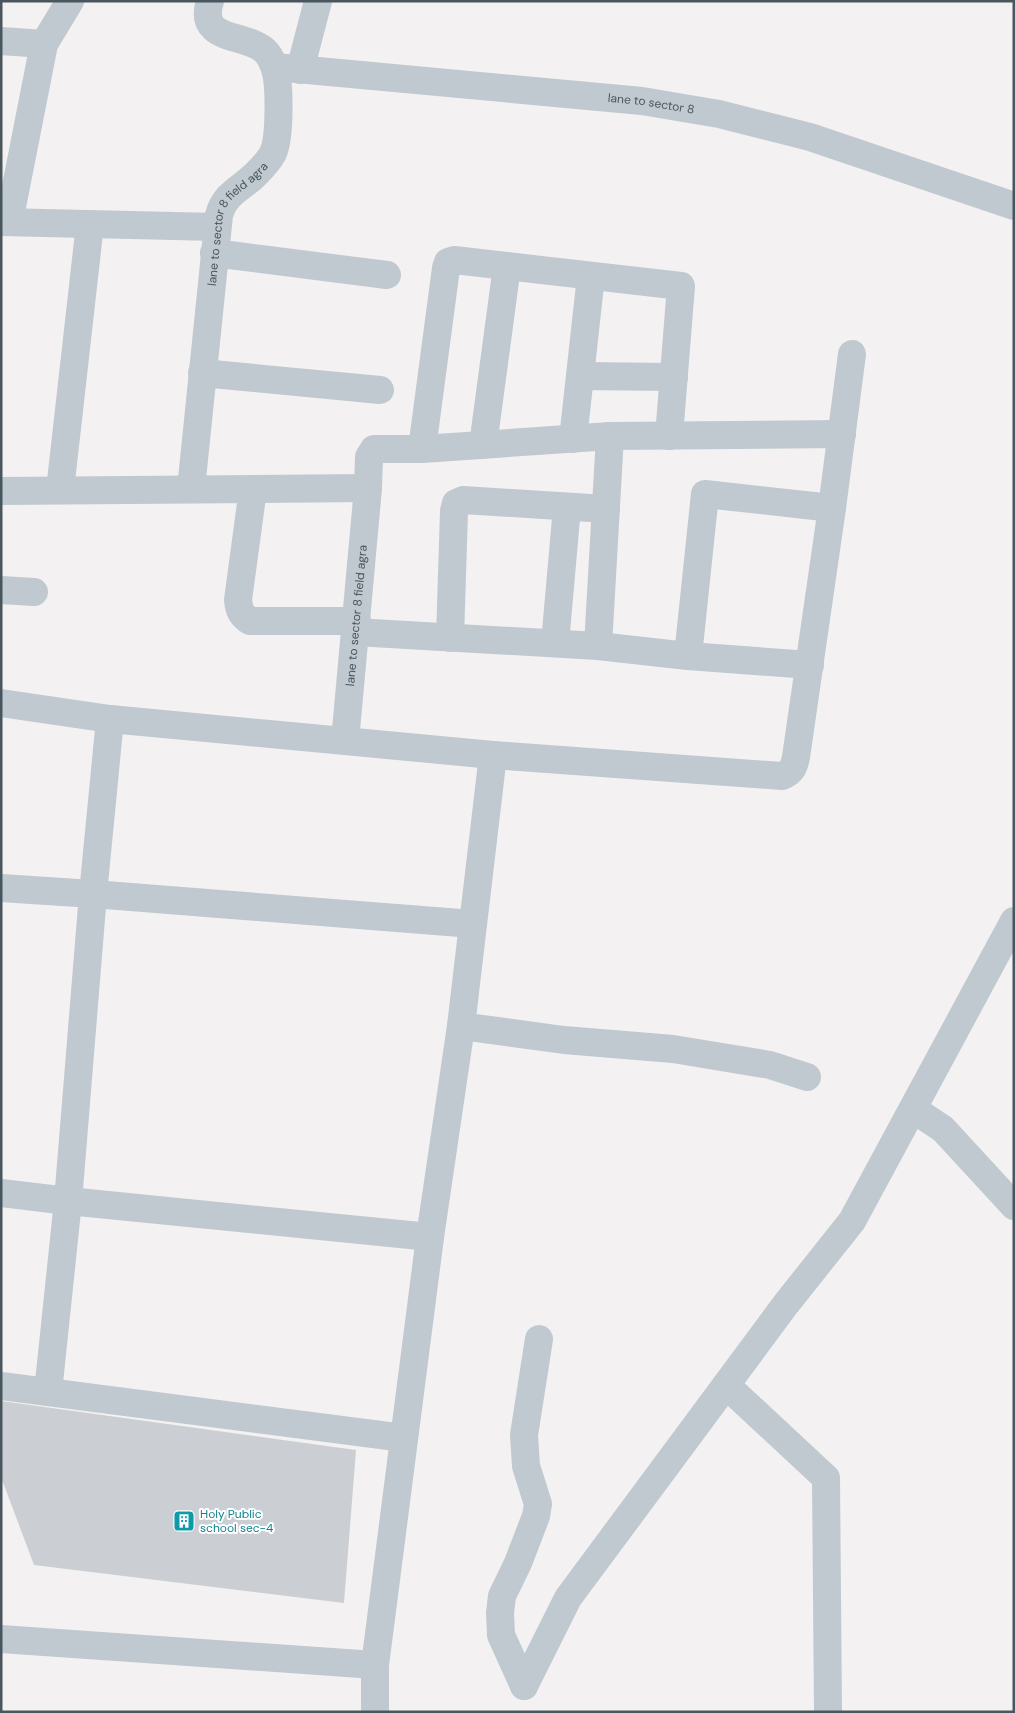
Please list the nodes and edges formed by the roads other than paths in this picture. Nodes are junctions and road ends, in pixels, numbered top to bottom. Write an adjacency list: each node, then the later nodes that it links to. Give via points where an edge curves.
1 (70, 1): 5 (street)
2 (210, 1): 6 (street, lane to sector 8 field agra, via 208,16 217,32 258,46)
3 (318, 1): 6 (street)
4 (1, 41): 5 (street)
5 (44, 44): 8 (street)
6 (287, 69): 7 (street, lane to sector 8, via 642,101 719,114 810,137); 10 (street, lane to sector 8 field agra, via 278,83 273,152 255,175 225,198)
7 (1014, 206)
8 (5, 222): 9 (street)
9 (90, 224): 10 (street); 28 (street)
10 (216, 240): 12 (street); 15 (street, lane to sector 8 field agra)
11 (507, 266): 13 (street); 23 (street); 24 (street, via 454,260 446,264)
12 (387, 275)
13 (592, 276): 16 (street); 17 (street, via 681,286)
14 (852, 354): 19 (street)
15 (202, 373): 18 (street); 26 (street, lane to sector 8 field agra)
16 (580, 376): 17 (street); 22 (street)
17 (674, 377): 21 (street)
18 (380, 390)
19 (842, 434): 21 (street); 31 (street)
20 (610, 436): 21 (street); 22 (street); 32 (street)
21 (669, 436)
22 (572, 439): 23 (street)
23 (483, 444): 24 (street)
24 (422, 449): 25 (street, lane to sector 8 field agra, via 374,449 369,457)
25 (368, 488): 27 (street); 35 (street, lane to sector 8 field agra)
26 (191, 489): 27 (street); 28 (street)
27 (253, 489): 35 (street, via 238,600 243,617 250,621)
28 (60, 490): 29 (street)
29 (1, 491)
30 (567, 507): 32 (street); 36 (street, via 463,500 456,503); 37 (street)
31 (832, 508): 39 (street, via 705,494); 40 (street)
32 (606, 509): 38 (street)
33 (1, 590): 34 (street)
34 (34, 592)
35 (356, 626): 36 (street); 43 (street, lane to sector 8 field agra)
36 (450, 638): 37 (street)
37 (555, 643): 38 (street)
38 (598, 646): 39 (street)
39 (688, 656): 40 (street)
40 (810, 664): 44 (street, via 794,767 782,776)
41 (1, 702): 42 (street)
42 (110, 719): 43 (street); 46 (street)
43 (345, 742): 44 (street)
44 (493, 755): 48 (street)
45 (1, 888): 46 (street)
46 (93, 894): 48 (street); 54 (street)
47 (1014, 921): 49 (street)
48 (472, 924): 50 (street)
49 (1004, 955): 52 (street)
50 (461, 1026): 51 (street, via 564,1040 673,1048 770,1065); 56 (street)
51 (807, 1077)
52 (913, 1109): 55 (street, via 943,1130); 58 (street, via 852,1221)
53 (1, 1193): 54 (street)
54 (68, 1202): 56 (street); 60 (street)
55 (1014, 1206)
56 (430, 1237): 61 (street)
57 (539, 1339): 58 (street, via 524,1435 526,1466 538,1504 522,1554 502,1596 500,1614 501,1635 524,1686 568,1598)
58 (726, 1385): 65 (street, via 826,1478)
59 (1, 1386): 60 (street)
60 (48, 1392): 61 (street)
61 (404, 1438): 63 (street)
62 (1, 1639): 63 (street)
63 (375, 1665): 64 (street)
64 (375, 1712)
65 (828, 1712)

